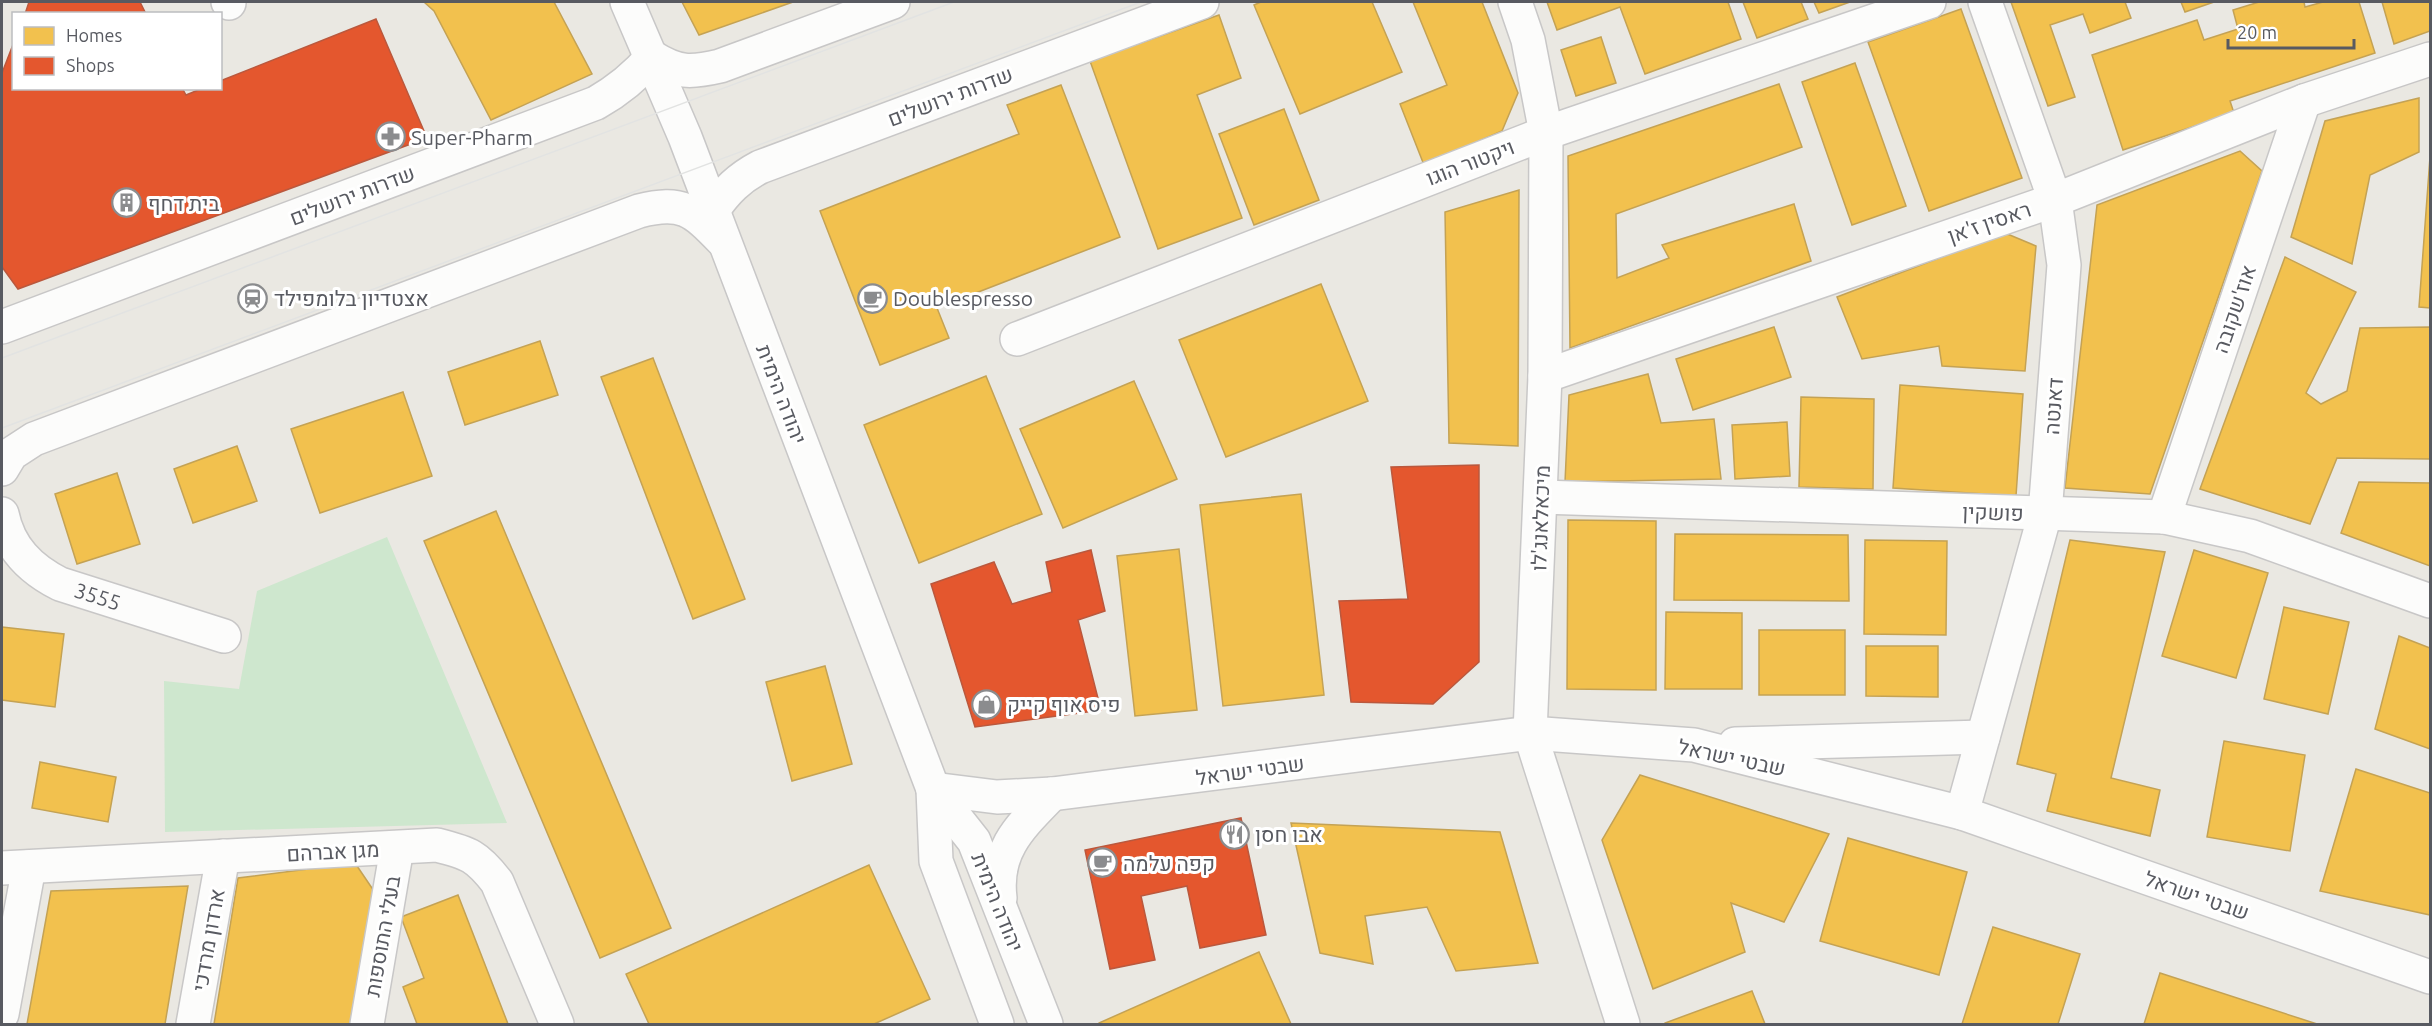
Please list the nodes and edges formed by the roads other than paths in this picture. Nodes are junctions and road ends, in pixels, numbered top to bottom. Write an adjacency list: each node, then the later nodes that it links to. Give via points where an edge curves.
1 (627, 2): 7 (street, יהודה הימית)
2 (893, 2): 7 (street, via 697,72 670,68)
3 (1202, 2): 12 (street, שדרות ירושלים, via 760,167 727,190)
4 (1515, 2): 10 (street, מיכאלאנג'לו, via 1528,40)
5 (1929, 2): 10 (street, ויקטור הוגו)
6 (1985, 2): 11 (street, דאנטה)
7 (652, 57): 12 (street, יהודה הימית); 14 (street, שדרות ירושלים, via 636,77 596,103)
8 (2430, 59): 9 (street, ראסין ז'אן)
9 (2304, 101): 11 (street, ראסין ז'אן); 21 (street, אוז'שקובה)
10 (1546, 133): 15 (street, ויקטור הוגו); 16 (street, מיכאלאנג'לו)
11 (2055, 200): 16 (street, ראסין ז'אן); 20 (street, דאנטה, via 2064,265)
12 (712, 210): 13 (street, יהודה הימית)
13 (725, 244): 17 (street, via 705,222 683,208 669,205 639,211 34,438 22,444); 28 (street, יהודה הימית)
14 (2, 327)
15 (1017, 339)
16 (1545, 376): 18 (street, מיכאלאנג'לו)
17 (3, 466)
18 (1541, 497): 20 (street, פושקין); 25 (street, מיכאלאנג'לו)
19 (2, 514): 22 (street, 3555, via 11,541)
20 (2045, 514): 21 (street, פושקין); 26 (street, דאנטה)
21 (2164, 517): 23 (street, פושקין, via 2250,536)
22 (12, 565): 24 (street, 3555)
23 (2430, 601)
24 (224, 636)
25 (1530, 733): 27 (street, שבטי ישראל); 29 (street, שבטי ישראל); 42 (street, מיכאלאנג'לו)
26 (1983, 737): 27 (street); 30 (street, דאנטה)
27 (1694, 745): 30 (street, שבטי ישראל)
28 (933, 789): 29 (street, שבטי ישראל, via 997,797); 34 (street, יהודה הימית, via 974,841); 40 (street, יהודה הימית, via 936,861)
29 (1052, 794): 34 (street, via 1019,828 1004,856 999,872)
30 (1962, 813): 35 (street, שבטי ישראל)
31 (397, 848): 32 (street, מגן אברהם); 38 (street, בעלי התוספות); 39 (street, מגן אברהם, via 437,845 482,862 497,882)
32 (223, 856): 33 (street, מגן אברהם); 37 (street, ארדון מרדכי)
33 (15, 868): 36 (street)
34 (1002, 908): 41 (street, יהודה הימית)
35 (2430, 977)
36 (2, 1014)
37 (193, 1024)
38 (367, 1024)
39 (557, 1024)
40 (997, 1024)
41 (1046, 1024)
42 (1623, 1024)

